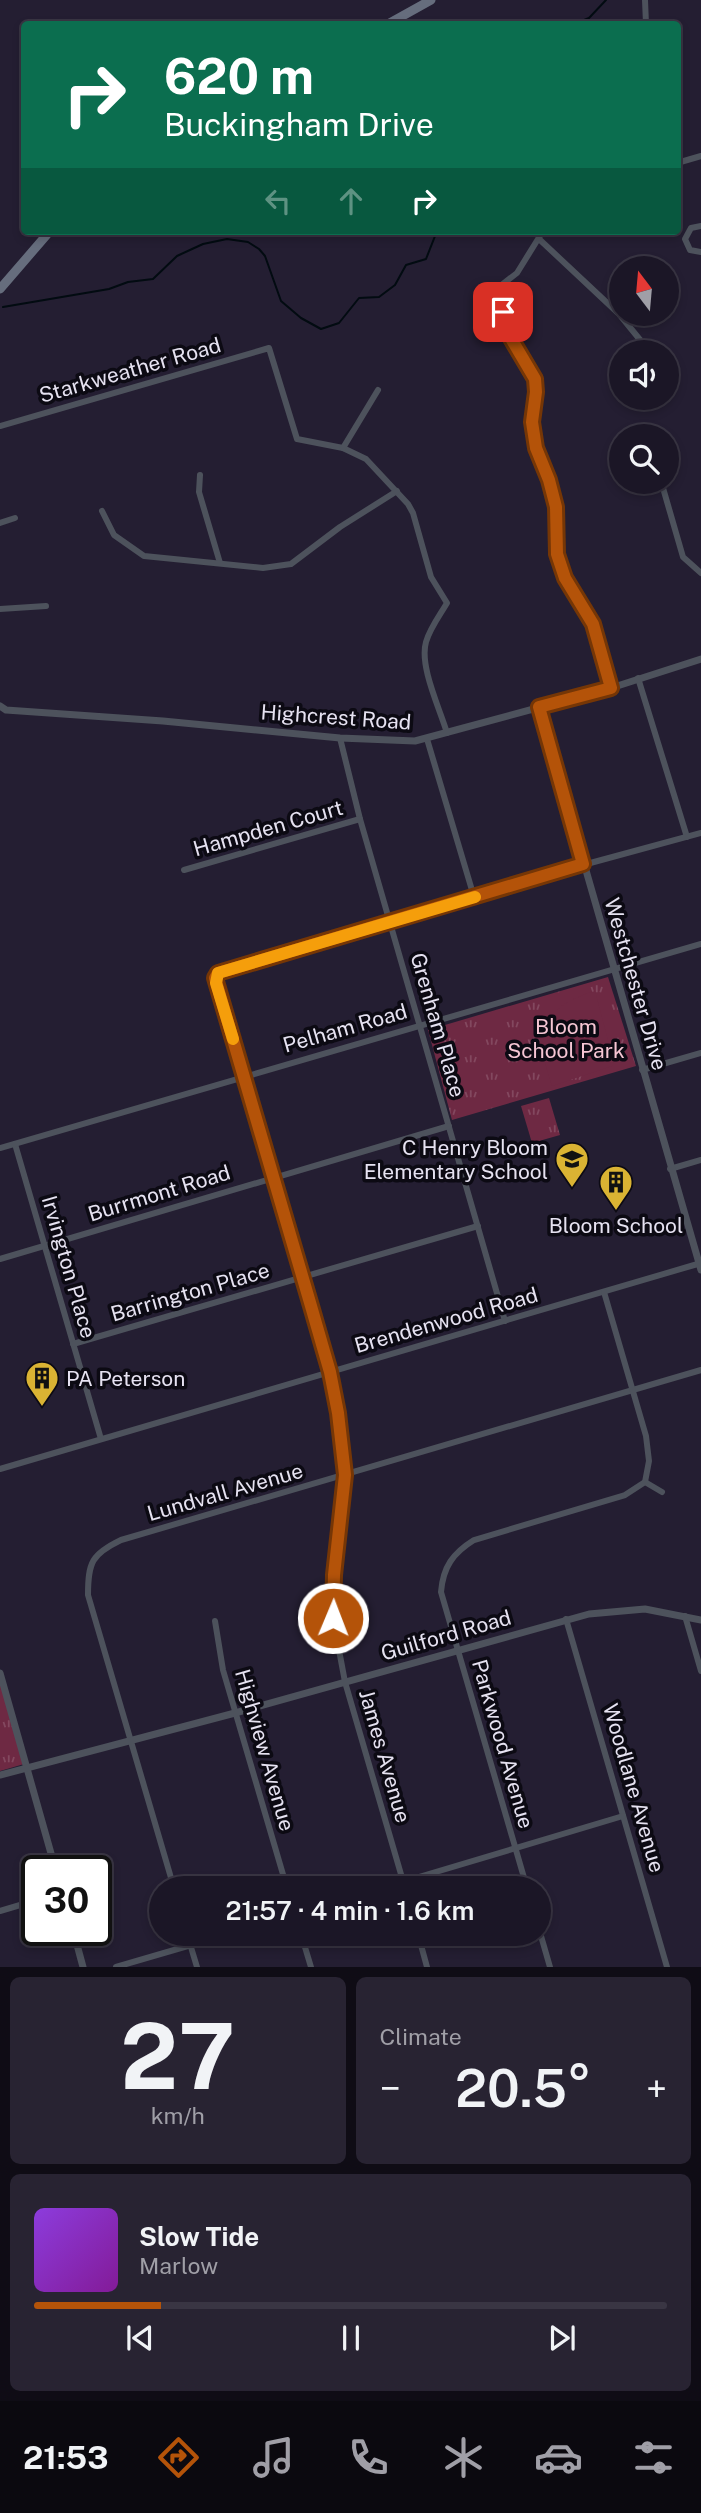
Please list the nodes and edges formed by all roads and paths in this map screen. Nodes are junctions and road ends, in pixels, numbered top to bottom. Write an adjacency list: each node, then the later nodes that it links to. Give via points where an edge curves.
1 (431, 0): 3 (main road)
2 (645, 0): 4 (street)
3 (401, 21)
4 (646, 21)
5 (701, 156): 6 (street)
6 (681, 162)
7 (701, 226): 11 (street, via 691,228 685,239 690,250)
8 (47, 235): 12 (main road)
9 (541, 235): 10 (street)
10 (539, 239): 13 (street); 29 (street, via 517,273 495,290 509,335 535,379 532,422 556,507 557,554 565,578 593,624)
11 (701, 252)
12 (0, 289)
13 (640, 340)
14 (378, 390): 16 (street)
15 (0, 426): 16 (street, Starkweather Road, via 269,348 297,439)
16 (343, 449): 18 (street, via 366,459)
17 (200, 475): 23 (street, via 199,492)
18 (397, 491): 23 (street, via 291,564 263,568); 32 (street, via 413,513 431,577 447,603 425,644 425,664)
19 (665, 494): 24 (street, via 683,557)
20 (102, 511): 23 (street, via 114,535 144,556)
21 (15, 518): 22 (street)
22 (0, 523)
23 (220, 564)
24 (701, 573)
25 (46, 606): 26 (street)
26 (0, 609)
27 (701, 659): 28 (street, Highcrest Road)
28 (638, 678): 29 (street, Highcrest Road); 37 (street)
29 (611, 688): 31 (street, Highcrest Road)
30 (0, 706): 33 (street, Highcrest Road)
31 (539, 707): 32 (street, Highcrest Road); 38 (street, Westchester Drive)
32 (447, 733): 34 (street, Highcrest Road)
33 (341, 738): 34 (street, Highcrest Road); 35 (street, Grenham Place)
34 (427, 739): 40 (street)
35 (360, 820): 39 (street, Hampden Court); 41 (street, Grenham Place)
36 (701, 833): 37 (street)
37 (687, 837): 38 (street)
38 (583, 864): 40 (street); 43 (street, Westchester Drive)
39 (184, 870)
40 (474, 897): 41 (street)
41 (390, 921): 44 (street, Grenham Place); 47 (street, James Avenue, via 218,973 215,978)
42 (701, 944): 43 (street, Pelham Road)
43 (612, 968): 44 (street, Pelham Road); 46 (street, Westchester Drive)
44 (420, 1025): 47 (street, Pelham Road); 48 (street, Grenham Place)
45 (701, 1053): 46 (street)
46 (642, 1070): 52 (street, Westchester Drive)
47 (244, 1076): 49 (street, Pelham Road); 53 (street, James Avenue)
48 (449, 1126): 53 (street, Burrmont Road); 54 (street, Grenham Place)
49 (15, 1144): 50 (street, Pelham Road); 55 (street, Irvington Place)
50 (0, 1148)
51 (701, 1160): 52 (street)
52 (670, 1169): 57 (street, Westchester Drive)
53 (273, 1177): 55 (street, Burrmont Road); 58 (street, James Avenue)
54 (478, 1226): 58 (street, Barrington Place); 60 (street, Grenham Place)
55 (46, 1246): 56 (street, Burrmont Road); 61 (street, Irvington Place)
56 (0, 1259)
57 (700, 1266): 59 (street, Brendenwood Road)
58 (303, 1277): 61 (street, Barrington Place); 63 (street, James Avenue)
59 (604, 1292): 60 (street, Brendenwood Road); 64 (street)
60 (505, 1321): 63 (street, Brendenwood Road)
61 (73, 1344): 65 (street, Irvington Place)
62 (701, 1370): 64 (street, Lundvall Avenue)
63 (330, 1372): 65 (street, Brendenwood Road); 67 (street, James Avenue)
64 (633, 1389): 67 (street, Lundvall Avenue); 68 (street, via 646,1436 649,1461)
65 (101, 1439): 66 (street, Brendenwood Road)
66 (0, 1469)
67 (345, 1475): 77 (street, James Avenue, via 333,1618); 79 (street, Lundvall Avenue, via 121,1540 93,1559 88,1595)
68 (645, 1482): 69 (street); 74 (street, Parkwood Avenue, via 625,1495 474,1540 459,1550 442,1577 441,1592)
69 (662, 1492)
70 (685, 1616): 71 (street, Guilford Road, via 645,1609); 72 (street, Guilford Road); 75 (street)
71 (566, 1619): 74 (street, Guilford Road); 82 (street, Woodlane Avenue)
72 (701, 1620)
73 (215, 1621): 78 (street, Highview Avenue)
74 (457, 1651): 77 (street, Guilford Road); 83 (street, Parkwood Avenue)
75 (701, 1671)
76 (0, 1673): 80 (street)
77 (345, 1682): 78 (street, Guilford Road); 87 (street, James Avenue)
78 (236, 1713): 79 (street, Guilford Road); 86 (street, Highview Avenue)
79 (130, 1740): 80 (street, Guilford Road); 85 (street, Lundvall Avenue)
80 (28, 1768): 81 (street, Guilford Road); 84 (street)
81 (0, 1775)
82 (623, 1815): 83 (street); 104 (street, Woodlane Avenue)
83 (516, 1848): 88 (street); 89 (street, Parkwood Avenue)
84 (52, 1855)
85 (170, 1876)
86 (284, 1876)
87 (401, 1876)
88 (431, 1876)
89 (524, 1876)
90 (21, 1905): 91 (street)
91 (0, 1911)
92 (77, 1946): 98 (street)
93 (184, 1946): 99 (street)
94 (191, 1946): 100 (street)
95 (305, 1946): 101 (street)
96 (421, 1946): 102 (street)
97 (544, 1946): 103 (street)
98 (83, 1967)
99 (116, 1967)
100 (197, 1967)
101 (311, 1967)
102 (427, 1967)
103 (550, 1967)
104 (667, 1967)

